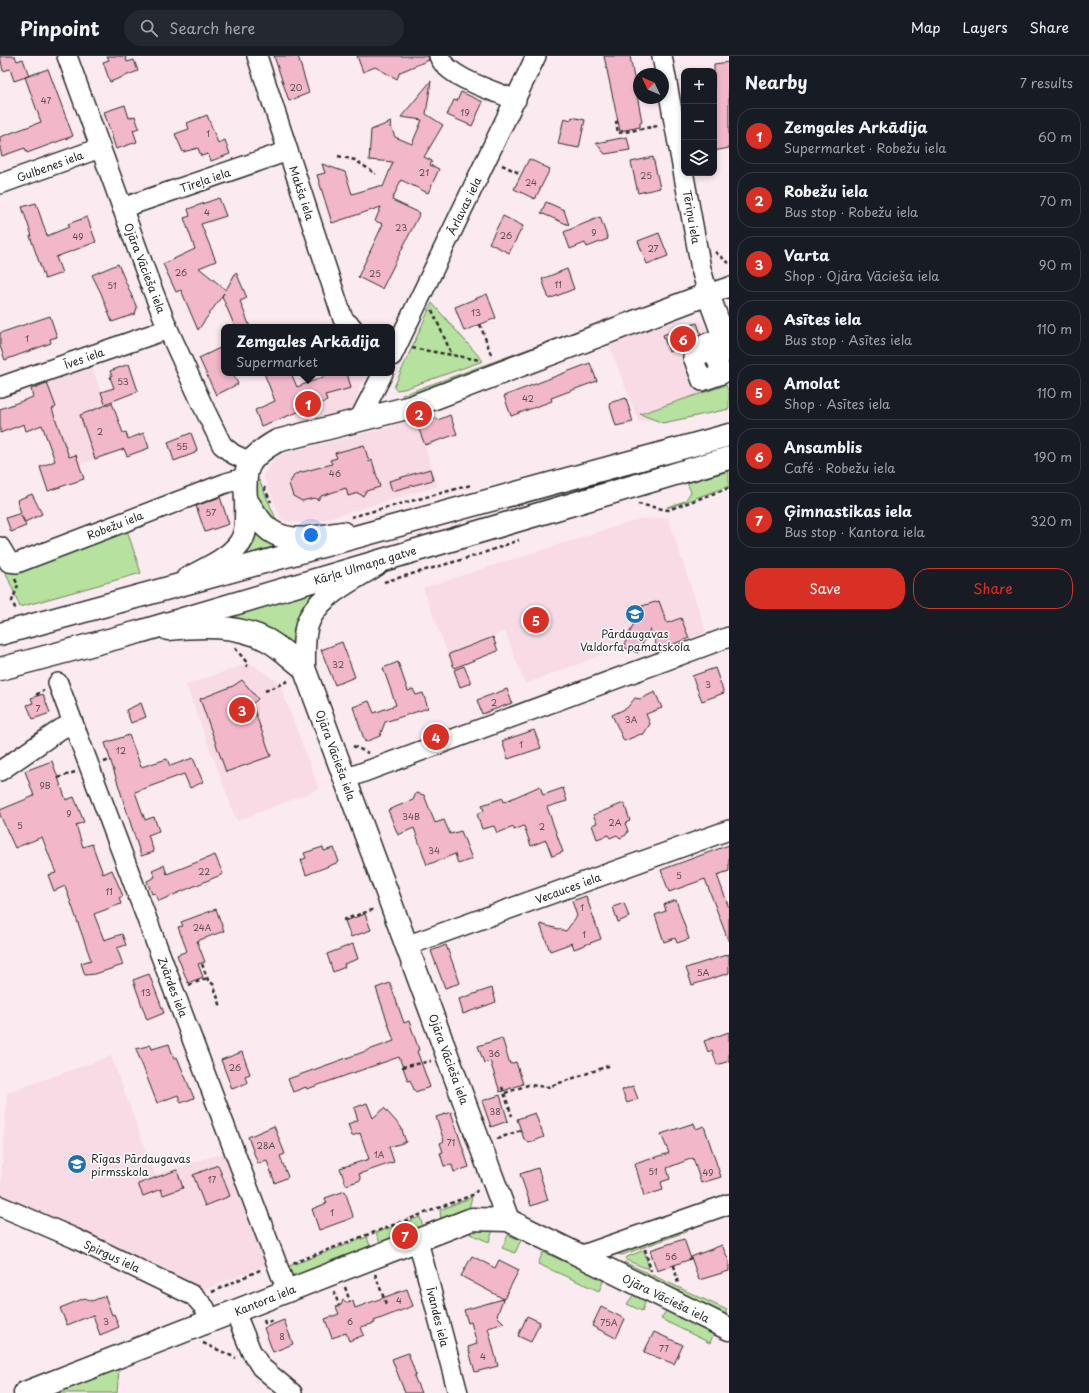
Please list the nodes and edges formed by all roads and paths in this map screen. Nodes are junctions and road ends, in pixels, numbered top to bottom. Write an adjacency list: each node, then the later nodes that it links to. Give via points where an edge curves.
1 (67, 56): 9 (street, Ojāra Vācieša iela)
2 (257, 56): 10 (street, Makša iela)
3 (439, 56): 6 (street, via 458,76)
4 (536, 56): 6 (street, Ārlavas iela)
5 (662, 56): 20 (street, Tēriņu iela, via 701,269)
6 (516, 100): 26 (street, Ārlavas iela)
7 (618, 122): 8 (path, via 618,133)
8 (662, 125)
9 (100, 148): 15 (street, Gulbenes iela); 16 (street, Ojāra Vācieša iela)
10 (288, 150): 16 (street, Tīreļa iela); 22 (street, Makša iela, via 343,319)
11 (338, 156): 13 (path, via 355,160)
12 (499, 164): 14 (path)
13 (376, 174)
14 (522, 174)
15 (0, 184)
16 (122, 208): 24 (street, Ojāra Vācieša iela)
17 (709, 248): 18 (path)
18 (729, 263)
19 (729, 288): 20 (street, Robežu iela)
20 (708, 294): 27 (main road, Tēriņu iela); 33 (main road, Robežu iela, via 411,407)
21 (430, 306): 28 (path)
22 (349, 324)
23 (480, 324): 29 (path)
24 (168, 329): 32 (street, Īves iela); 36 (street, Ojāra Vācieša iela, via 222,445)
25 (410, 348): 28 (path)
26 (395, 350)
27 (729, 351)
28 (452, 355): 30 (path)
29 (493, 359)
30 (487, 362)
31 (382, 376): 33 (street)
32 (0, 387)
33 (360, 420): 36 (main road, Robežu iela, via 277,441 260,450)
34 (729, 435): 43 (main road)
35 (729, 458): 46 (main road, Kārļa Ulmaņa gatve)
36 (247, 470): 39 (main road); 41 (path, via 260,477); 45 (street, Robežu iela, via 226,483 17,563)
37 (474, 484): 42 (path)
38 (729, 488): 40 (path, via 668,510)
39 (247, 501): 43 (main road, via 264,525 277,535 291,540); 48 (main road, via 246,528 241,542 223,559)
40 (642, 505)
41 (274, 509)
42 (349, 518)
43 (396, 525): 48 (main road)
44 (522, 540): 47 (path)
45 (4, 555): 49 (path, via 18,585 12,601)
46 (387, 558): 50 (main road, Kārļa Ulmaņa gatve); 55 (main road, Ojāra Vācieša iela, via 324,598 307,625)
47 (378, 584)
48 (167, 589): 51 (main road)
49 (16, 610)
50 (139, 632): 55 (main road, via 202,626 246,632 268,641); 56 (main road, Kārļa Ulmaņa gatve)
51 (0, 634)
52 (729, 637): 63 (street)
53 (231, 643): 54 (path, via 248,664)
54 (246, 667)
55 (304, 668): 58 (path, via 289,670 294,678); 63 (main road, Ojāra Vācieša iela)
56 (0, 669)
57 (58, 683): 59 (street, Zvārdes iela)
58 (265, 691)
59 (73, 723): 62 (street); 87 (street, Zvārdes iela)
60 (350, 744): 61 (path)
61 (370, 754)
62 (0, 771)
63 (345, 779): 67 (main road, Ojāra Vācieša iela)
64 (729, 830): 67 (street, Vecauces iela)
65 (380, 907): 66 (path)
66 (343, 920)
67 (406, 946): 77 (main road, Ojāra Vācieša iela)
68 (202, 964): 69 (path)
69 (221, 1007)
70 (436, 1060): 72 (path)
71 (611, 1065): 74 (path, via 548,1087 528,1085)
72 (402, 1067)
73 (502, 1087): 74 (path)
74 (505, 1093): 75 (path)
75 (512, 1116)
76 (521, 1130): 77 (path)
77 (480, 1145): 81 (main road, Ojāra Vācieša iela)
78 (479, 1187): 87 (path, via 476,1194)
79 (729, 1204): 84 (street)
80 (0, 1206): 91 (street, Spirgus iela, via 74,1238)
81 (508, 1220): 82 (main road, Kantora iela, via 472,1220); 84 (main road, Ojāra Vācieša iela)
82 (418, 1241): 85 (main road, Kantora iela); 102 (street, Īvandes iela)
83 (645, 1249): 88 (path)
84 (580, 1256): 97 (main road, Ojāra Vācieša iela)
85 (370, 1259): 90 (main road, Kantora iela); 92 (path)
86 (674, 1265): 89 (path)
87 (279, 1269): 90 (street, Zvārdes iela); 91 (path, via 268,1267 251,1273)
88 (651, 1272)
89 (678, 1285)
90 (287, 1291): 93 (main road, Kantora iela)
91 (198, 1299): 95 (street)
92 (386, 1304)
93 (235, 1312): 95 (main road, Kantora iela); 101 (street, via 251,1351 261,1367)
94 (259, 1317): 96 (path, via 264,1318 265,1323 271,1321)
95 (211, 1322): 100 (main road, Kantora iela)
96 (272, 1324)
97 (729, 1329)
98 (199, 1341): 99 (path)
99 (240, 1360)
100 (25, 1393)
101 (292, 1393)
102 (458, 1393)

